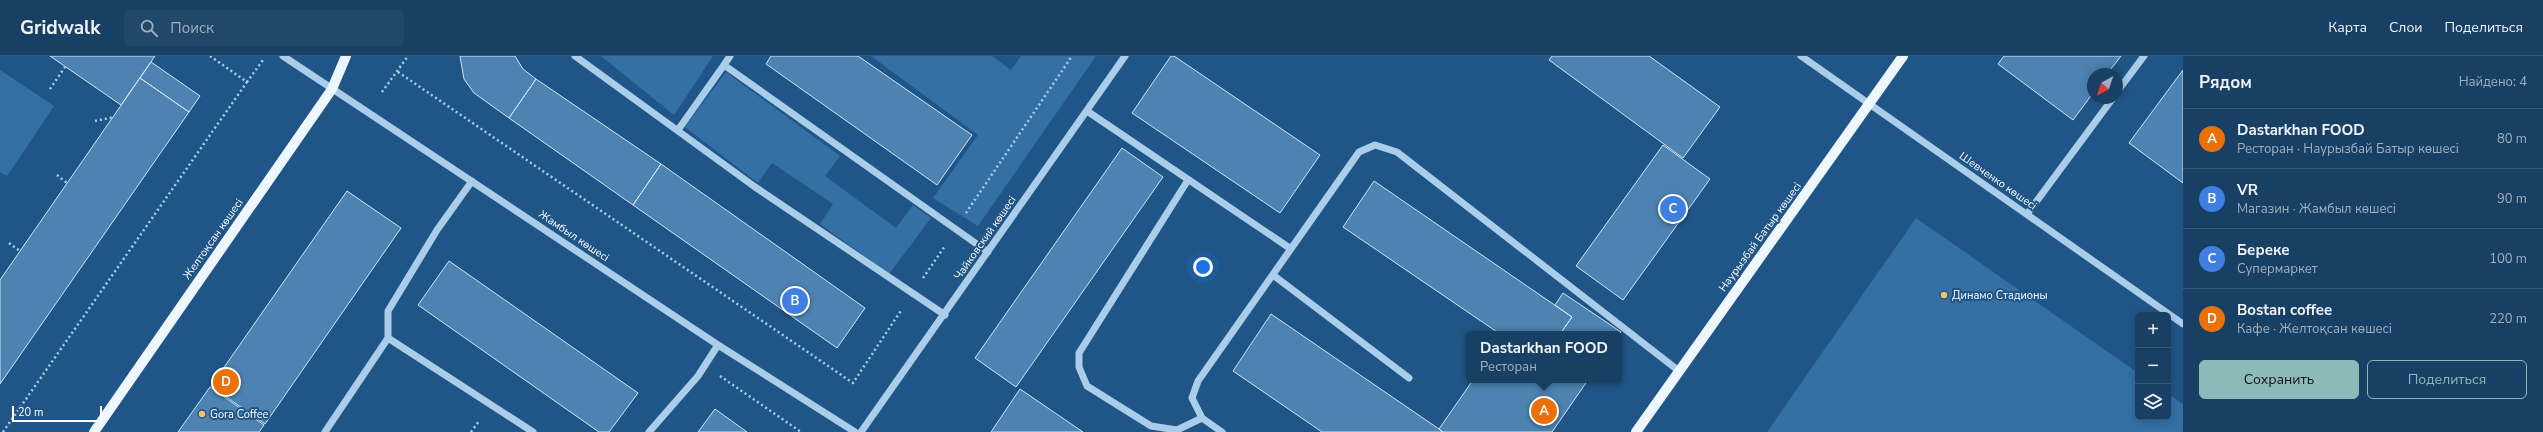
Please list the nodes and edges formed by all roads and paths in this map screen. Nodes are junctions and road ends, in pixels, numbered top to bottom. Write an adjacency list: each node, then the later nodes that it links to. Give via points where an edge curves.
1 (210, 56): 15 (path)
2 (283, 56): 17 (street, Жамбыл көшесі)
3 (346, 56): 17 (main road, Желтоқсан көшесі)
4 (408, 56): 14 (path)
5 (575, 56): 25 (street)
6 (730, 56): 12 (street)
7 (1125, 56): 22 (street, Чайковский көшесі)
8 (1801, 56): 20 (street, Шевченко көшесі)
9 (1903, 56): 20 (main road, Наурызбай Батыр көшесі)
10 (2144, 56): 16 (street)
11 (264, 59): 15 (path)
12 (724, 64): 25 (street); 34 (street)
13 (65, 67): 18 (path)
14 (398, 72): 19 (path); 43 (path)
15 (247, 82): 45 (path)
16 (2123, 84)
17 (332, 88): 28 (street, Жамбыл көшесі); 46 (main road, Желтоқсан көшесі)
18 (50, 90)
19 (382, 92)
20 (1870, 104): 30 (street, Шевченко көшесі); 41 (main road, Наурызбай Батыр көшесі)
21 (2109, 104): 30 (street)
22 (1087, 111): 27 (street); 34 (street, Чайковский көшесі)
23 (114, 117): 24 (path)
24 (95, 121)
25 (678, 130): 36 (street, via 755,187)
26 (57, 174): 29 (path)
27 (1188, 180): 32 (street); 44 (street, via 1079,353 1079,367 1087,386 1151,426 1176,430)
28 (472, 181): 38 (street, via 388,311); 39 (street, Жамбыл көшесі)
29 (67, 183)
30 (2027, 214): 37 (street, Шевченко көшесі)
31 (9, 243): 33 (path)
32 (1291, 250): 35 (street); 41 (street, via 1359,152 1375,146 1397,152)
33 (20, 251)
34 (988, 252): 36 (street, Чайковский көшесі)
35 (1273, 275): 42 (street); 44 (street, via 1198,381 1192,398)
36 (945, 314): 52 (street, Чайковский көшесі)
37 (2183, 324)
38 (388, 338): 47 (street); 48 (street)
39 (718, 345): 40 (street); 51 (street, Жамбыл көшесі)
40 (705, 365): 49 (street); 50 (path)
41 (1679, 372): 54 (main road, Наурызбай Батыр көшесі)
42 (1409, 378)
43 (853, 382)
44 (1202, 418): 53 (street)
45 (3, 432)
46 (94, 432)
47 (325, 432)
48 (532, 432)
49 (649, 432)
50 (801, 432)
51 (855, 432)
52 (861, 432)
53 (1222, 432)
54 (1636, 432)

